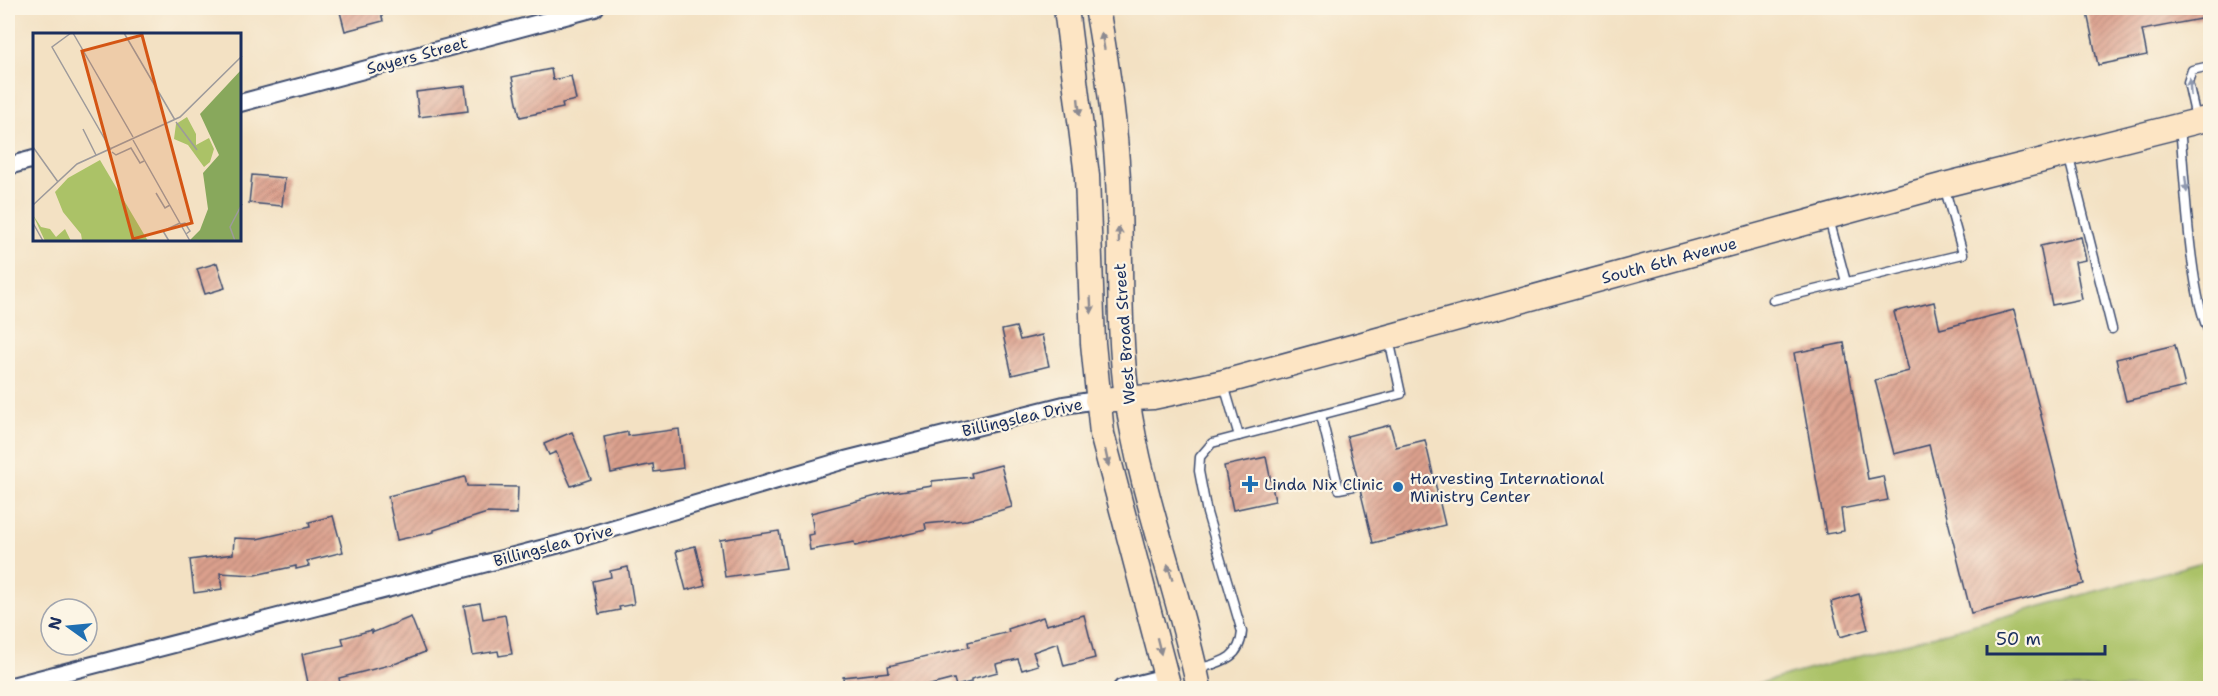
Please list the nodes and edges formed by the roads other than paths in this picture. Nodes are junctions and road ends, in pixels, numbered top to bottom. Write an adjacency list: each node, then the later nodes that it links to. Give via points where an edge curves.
1 (595, 8): 5 (street, Sayers Street)
2 (1066, 8): 19 (main road, West Broad Street, one-way to 19, via 1087,177)
3 (1097, 8): 18 (main road, West Broad Street, one-way to 3, via 1114,118)
4 (2211, 66): 6 (lane, one-way to 4, via 2188,82 2192,70)
5 (242, 102)
6 (2196, 122): 7 (main road, South 6th Avenue); 15 (lane, one-way to 15, via 2194,270 2205,325)
7 (2068, 154): 10 (main road, South 6th Avenue); 14 (lane)
8 (33, 159): 9 (street)
9 (8, 166)
10 (1944, 185): 11 (main road, South 6th Avenue); 12 (lane, via 1963,254)
11 (1829, 216): 12 (lane); 16 (main road, South 6th Avenue)
12 (1846, 282): 13 (lane)
13 (1773, 300)
14 (2112, 329)
15 (2211, 333)
16 (1388, 338): 17 (main road, South 6th Avenue); 20 (lane, via 1401,394)
17 (1224, 382): 18 (main road, South 6th Avenue, via 1153,397); 21 (lane)
18 (1127, 398): 19 (main road, South 6th Avenue); 23 (main road, West Broad Street, one-way to 18, via 1140,470)
19 (1097, 400): 24 (main road, West Broad Street, one-way to 24, via 1112,477); 25 (street, Billingslea Drive, via 845,460 561,544)
20 (1321, 415): 21 (lane); 22 (lane, via 1339,489)
21 (1239, 436): 23 (lane, via 1212,443 1198,464 1207,513 1241,624 1241,639 1235,654)
22 (1354, 486)
23 (1197, 679): 24 (main road)
24 (1168, 683): 26 (street)
25 (8, 687)
26 (1122, 688)

